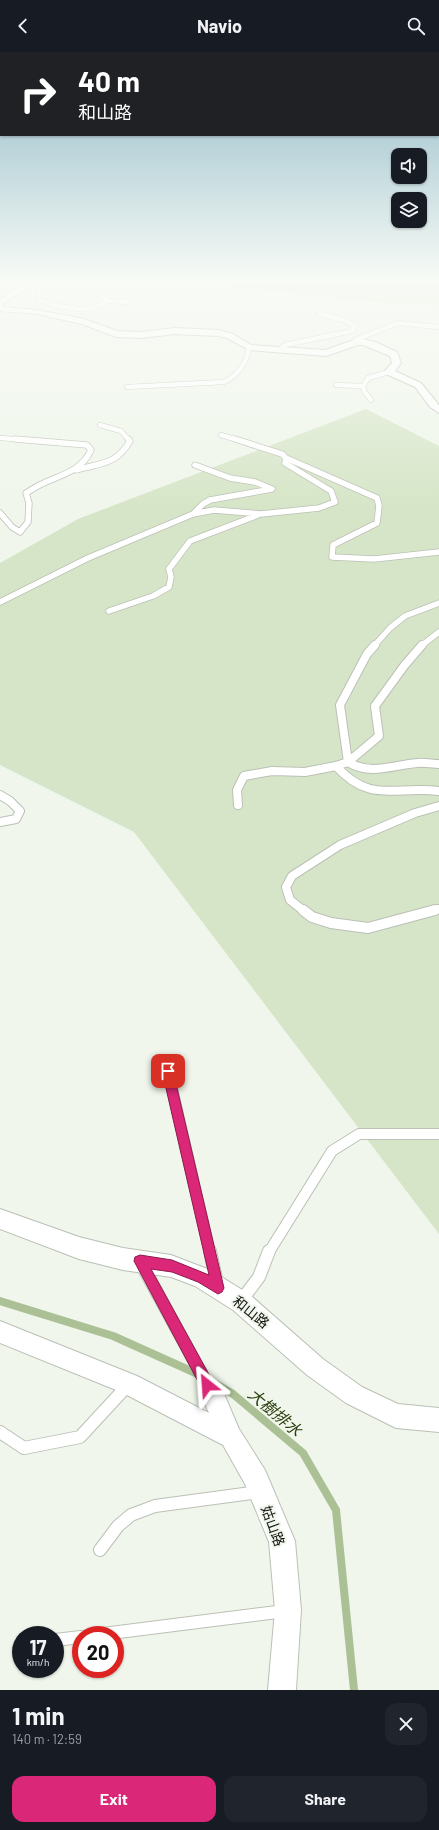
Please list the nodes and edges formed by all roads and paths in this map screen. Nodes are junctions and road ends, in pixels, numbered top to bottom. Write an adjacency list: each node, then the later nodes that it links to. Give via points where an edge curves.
1 (247, 356): 6 (lane, via 245,363 224,382)
2 (395, 356): 3 (street, via 397,362)
3 (389, 372): 5 (lane, via 368,378); 8 (street, via 418,385 433,406)
4 (336, 385): 5 (lane)
5 (363, 386): 7 (lane)
6 (127, 387)
7 (371, 400)
8 (439, 410)
9 (100, 426): 14 (lane, via 121,431 130,441 123,453 113,460)
10 (221, 435): 12 (lane, via 282,454)
11 (0, 438): 14 (lane, via 87,445 91,450 89,456)
12 (286, 458): 17 (lane, via 285,463 331,491 334,502 319,508); 18 (lane, via 376,498 379,506 377,523 333,545 332,558 374,559)
13 (195, 465): 16 (lane, via 272,489 213,500 205,503)
14 (76, 470): 15 (lane, via 26,493 29,503 28,522 20,532)
15 (0, 513)
16 (193, 514): 17 (lane, via 214,510); 19 (lane, via 88,558)
17 (261, 514): 21 (lane, via 190,541 170,569 169,587 153,596)
18 (439, 552)
19 (0, 602)
20 (439, 602): 23 (lane, via 405,616 390,628 367,654 340,705)
21 (109, 612)
22 (439, 632): 23 (lane, via 429,638 397,674 375,706 379,736)
23 (348, 762): 24 (lane, via 355,767 377,771 418,763); 25 (lane)
24 (439, 764)
25 (336, 766): 26 (lane, via 365,788 381,791); 28 (lane, via 305,772 272,771 244,776 237,790)
26 (439, 791)
27 (0, 795): 30 (lane, via 20,812 16,819)
28 (238, 805)
29 (439, 806): 31 (lane, via 415,813 340,845 292,876 286,887 290,900 312,917 331,923 368,928)
30 (0, 822)
31 (439, 909)
32 (168, 1071): 36 (lane)
33 (439, 1134): 37 (lane, via 359,1134 332,1151 272,1247 259,1277)
34 (0, 1219): 35 (street, 和山路, via 79,1248)
35 (140, 1261): 36 (street, 和山路, via 172,1266 202,1278); 40 (lane)
36 (218, 1288): 37 (street, 和山路)
37 (240, 1302): 41 (street, 和山路, via 315,1367 354,1395 396,1416)
38 (0, 1332): 39 (street)
39 (129, 1384): 42 (lane, via 80,1437 24,1448); 43 (street)
40 (214, 1397): 43 (street, 姑山路)
41 (439, 1420)
42 (0, 1432)
43 (231, 1437): 44 (street, 姑山路, via 256,1479)
44 (260, 1492): 45 (lane, via 154,1506 131,1515 118,1526); 46 (street, 姑山路, via 282,1540)
45 (100, 1550)
46 (288, 1610): 47 (lane); 48 (street, 姑山路)
47 (124, 1631)
48 (282, 1690)

